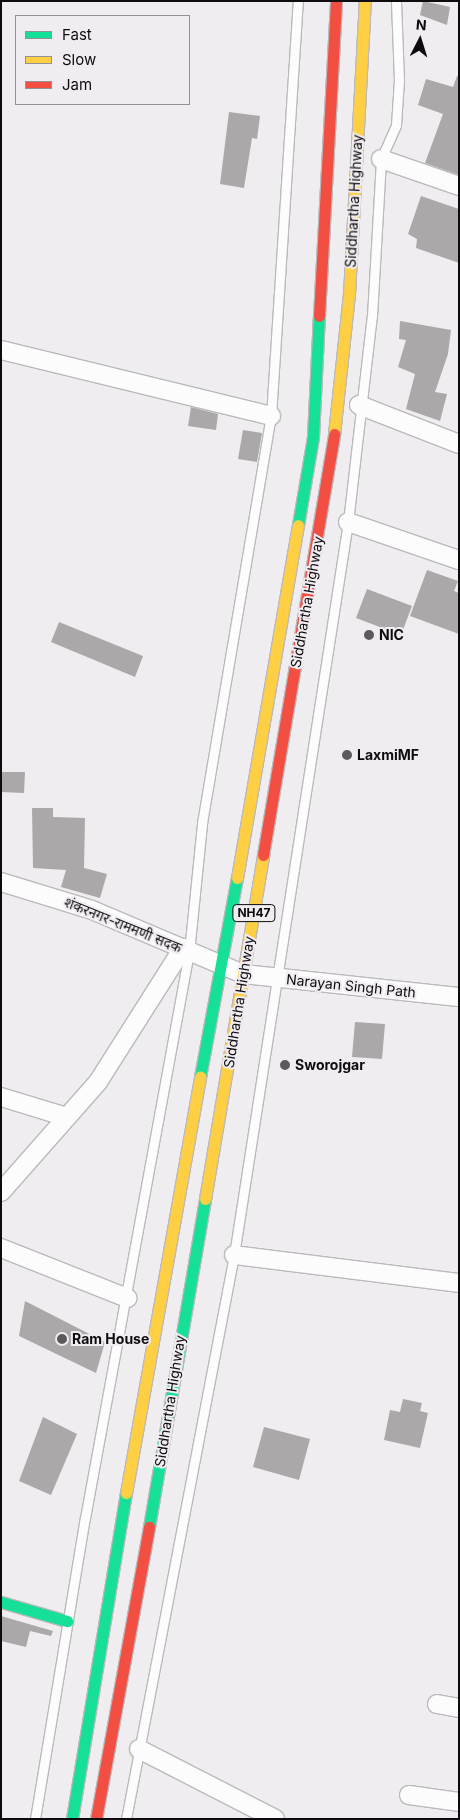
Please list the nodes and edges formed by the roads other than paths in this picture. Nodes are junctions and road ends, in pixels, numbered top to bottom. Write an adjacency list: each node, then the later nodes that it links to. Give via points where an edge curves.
1 (298, 1): 9 (lane)
2 (336, 1): 15 (main road, Siddhartha Highway / NH47, via 313,437 253,792)
3 (365, 1): 16 (main road, Siddhartha Highway / NH47, via 349,294 338,408)
4 (396, 1): 5 (lane, via 399,80 396,125)
5 (382, 159): 6 (street); 8 (lane, via 372,316)
6 (459, 186)
7 (1, 350): 9 (street)
8 (359, 405): 10 (street); 11 (lane)
9 (271, 416): 14 (lane, via 202,823)
10 (459, 444)
11 (348, 522): 12 (street); 17 (lane)
12 (459, 560)
13 (1, 882): 14 (street, शंकरनगर-राममणी सदक, via 92,910)
14 (186, 950): 15 (street, शंकरनगर-राममणी सदक); 20 (street, via 125,1045); 25 (lane)
15 (219, 964): 16 (street, शंकरनगर-राममणी सदक); 34 (main road, Siddhartha Highway / NH47, via 148,1361)
16 (243, 974): 17 (street, Narayan Singh Path); 35 (main road, Siddhartha Highway / NH47, via 129,1647)
17 (276, 978): 18 (street, Narayan Singh Path); 23 (lane)
18 (459, 998)
19 (1, 1097): 20 (street)
20 (67, 1117): 21 (street)
21 (1, 1192)
22 (1, 1248): 25 (street)
23 (234, 1255): 24 (street); 30 (lane)
24 (459, 1282)
25 (127, 1298): 27 (lane)
26 (1, 1602): 27 (main road)
27 (67, 1621): 33 (lane)
28 (437, 1704): 29 (street)
29 (459, 1708)
30 (139, 1749): 36 (lane); 37 (street)
31 (409, 1795): 32 (street)
32 (459, 1802)
33 (34, 1819)
34 (72, 1819)
35 (96, 1819)
36 (126, 1819)
37 (275, 1819)

